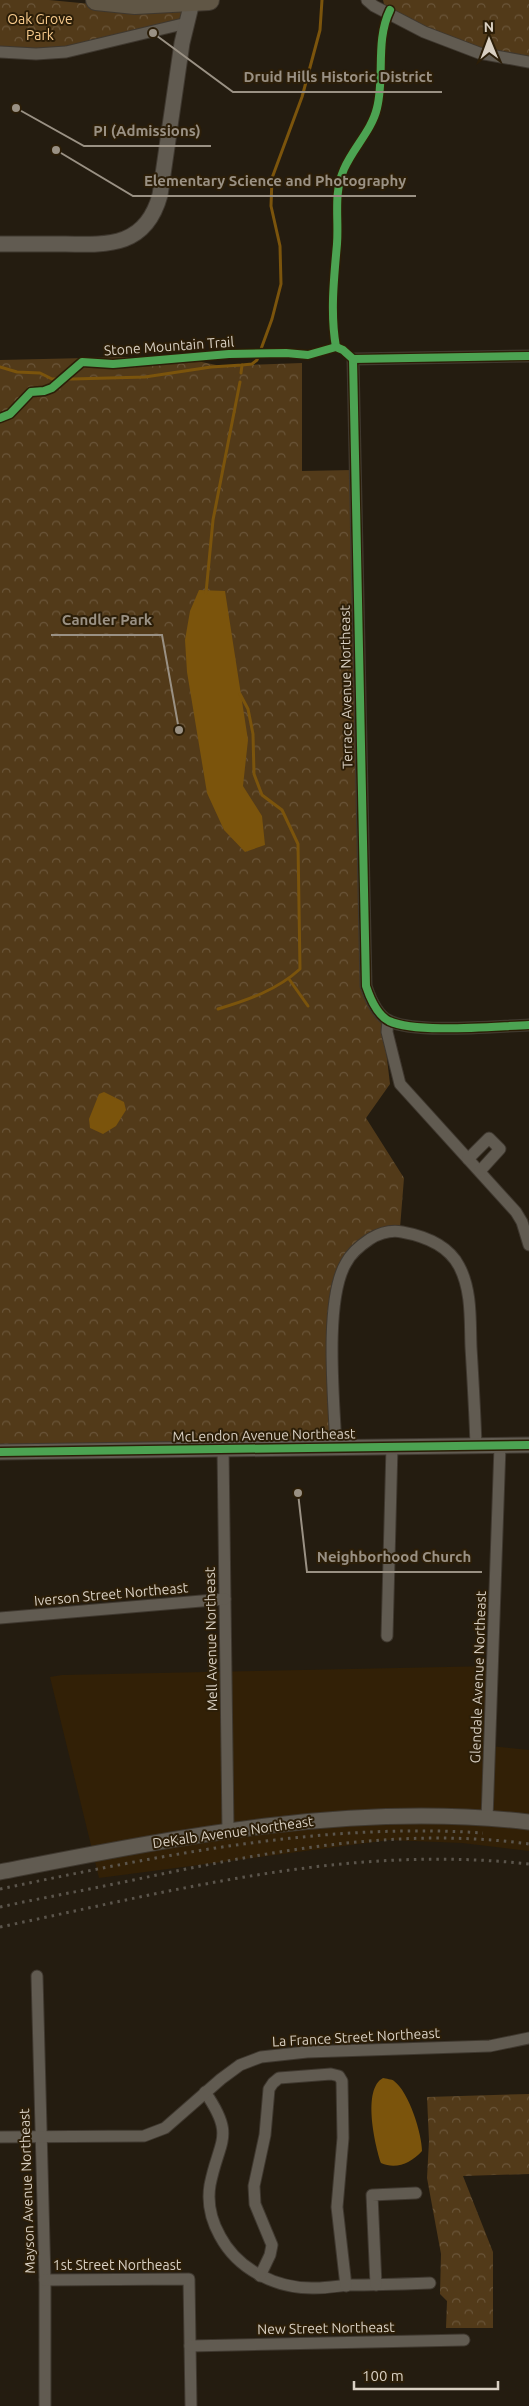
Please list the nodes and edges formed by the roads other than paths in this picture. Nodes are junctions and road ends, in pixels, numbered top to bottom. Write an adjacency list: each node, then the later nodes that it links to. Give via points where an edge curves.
1 (96, 0): 3 (highway, via 135,4)
2 (367, 0): 6 (street, via 424,32 470,49)
3 (198, 1): 4 (street)
4 (187, 23): 5 (street, via 66,52); 7 (street, via 160,195 144,227 130,237 102,245)
5 (0, 52)
6 (529, 62)
7 (0, 244)
8 (529, 356): 9 (street, Terrace Avenue Northeast, via 353,359 366,986 370,999)
9 (388, 1020): 10 (street, via 422,1028); 11 (street, via 387,1032 400,1084)
10 (529, 1025)
11 (468, 1159): 12 (street); 12 (street, via 489,1138 500,1150)
12 (480, 1171): 13 (street, via 520,1217)
13 (529, 1245)
14 (529, 1445): 18 (street, McLendon Avenue Northeast)
15 (336, 1446): 16 (street, McLendon Avenue Northeast); 17 (street, via 333,1314 336,1287 346,1262 361,1245 379,1234 396,1231 434,1242 450,1253 459,1266 468,1293); 19 (street, McLendon Avenue Northeast)
16 (392, 1446): 17 (street, McLendon Avenue Northeast); 23 (street)
17 (476, 1446): 18 (street, McLendon Avenue Northeast)
18 (500, 1446): 24 (street, Glendale Avenue Northeast)
19 (224, 1448): 20 (street, McLendon Avenue Northeast); 21 (street, Mell Avenue Northeast)
20 (0, 1452)
21 (225, 1599): 22 (street, Iverson Street Northeast); 26 (street, Mell Avenue Northeast)
22 (0, 1618)
23 (387, 1636)
24 (487, 1819): 25 (street, DeKalb Avenue Northeast); 26 (street, DeKalb Avenue Northeast, via 372,1817)
25 (529, 1822)
26 (228, 1830): 27 (street, DeKalb Avenue Northeast)
27 (0, 1872)
28 (37, 1976): 32 (street, Mayson Avenue Northeast)
29 (529, 2038): 30 (street, La France Street Northeast, via 490,2046 307,2052 261,2057 240,2065)
30 (206, 2092): 32 (street, La France Street Northeast, via 165,2128 144,2136); 34 (street, via 219,2112 223,2126 223,2143 210,2185 211,2215 223,2242 240,2264)
31 (0, 2137): 32 (street, La France Street Northeast)
32 (40, 2137): 35 (street, Mayson Avenue Northeast)
33 (416, 2194): 37 (street, via 372,2195)
34 (260, 2276): 38 (street, via 285,2286); 38 (street, via 272,2245 255,2204 254,2186 265,2135 269,2090 272,2082 279,2078 331,2074 339,2076 342,2081 344,2138 337,2207)
35 (45, 2280): 40 (street, 1st Street Northeast, via 189,2279); 41 (street, Mayson Avenue Northeast)
36 (430, 2283): 37 (street)
37 (376, 2285): 38 (street)
38 (346, 2286)
39 (464, 2340): 40 (street, New Street Northeast)
40 (190, 2346): 42 (street)
41 (45, 2406)
42 (190, 2406)

